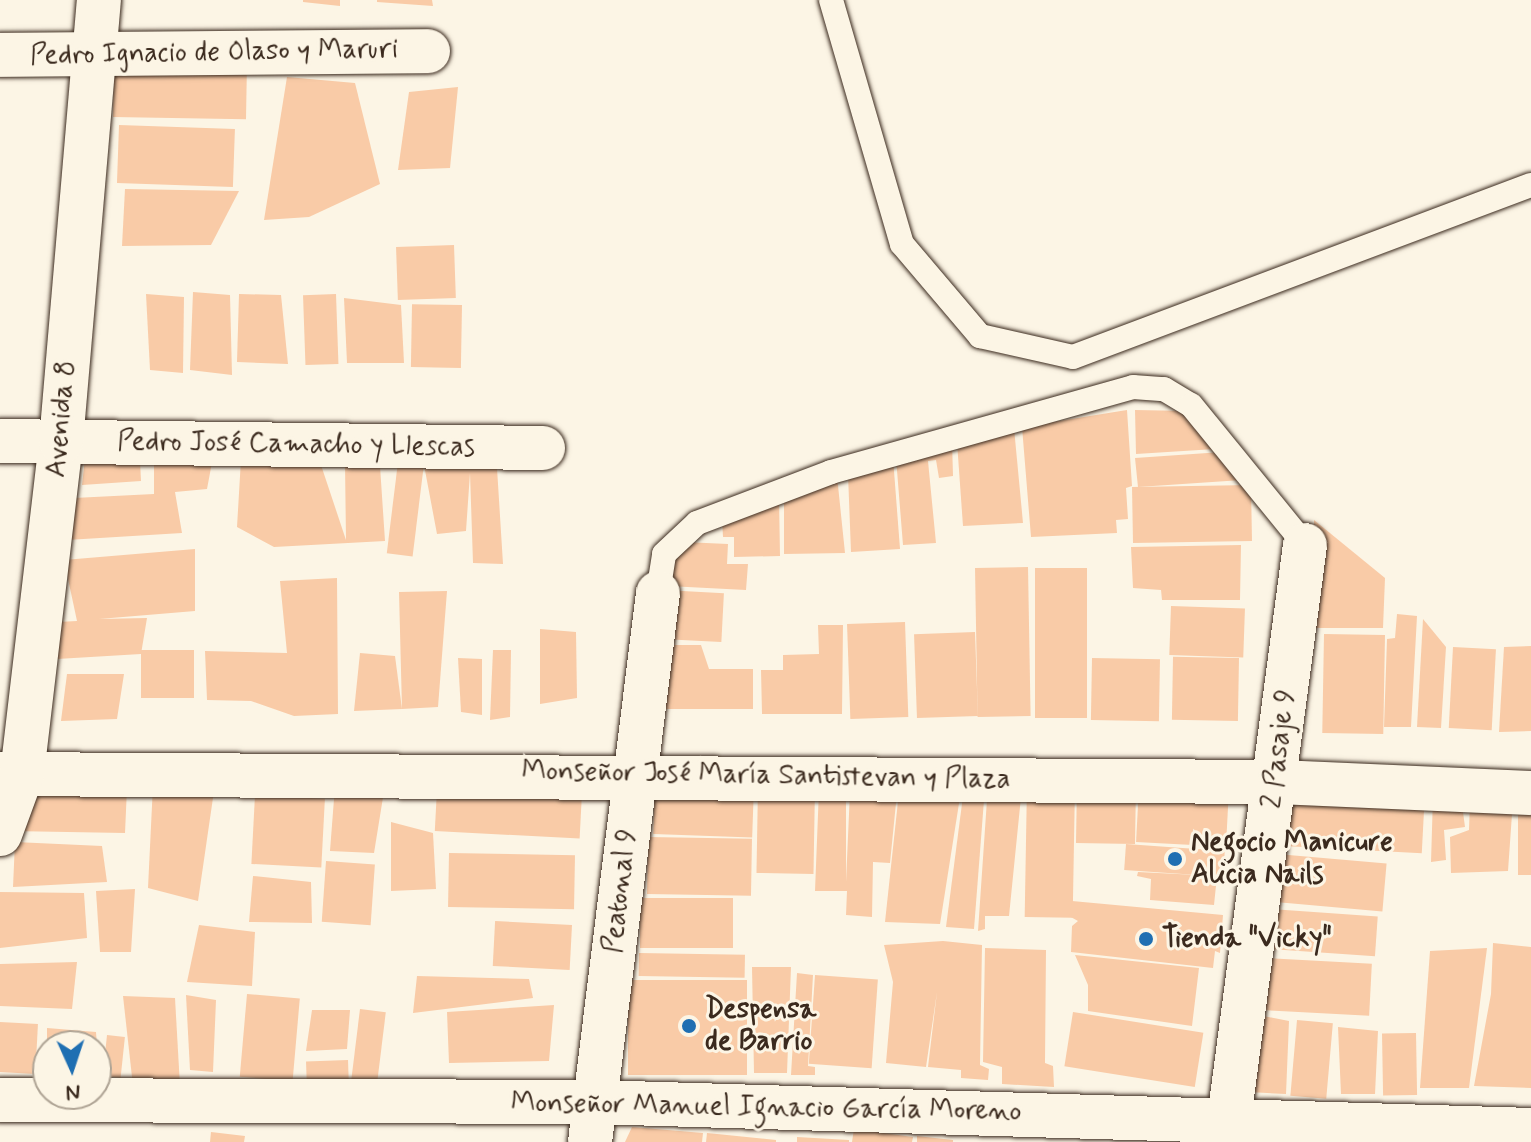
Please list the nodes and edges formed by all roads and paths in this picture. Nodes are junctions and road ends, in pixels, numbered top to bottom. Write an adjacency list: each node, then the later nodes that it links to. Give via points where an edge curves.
1 (99, 0): 4 (street, Avenida 8)
2 (831, 0): 6 (lane, via 902,244 980,336 1073,357)
3 (428, 51): 4 (street, Pedro Ignacio de Olaso y Maruri)
4 (92, 53): 5 (street, Pedro Ignacio de Olaso y Maruri); 8 (street, Avenida 8)
5 (0, 55)
6 (1531, 185)
7 (0, 441): 8 (street, Pedro José Camacho y Llescas)
8 (61, 442): 9 (street, Pedro José Camacho y Llescas); 12 (street, Avenida 8)
9 (543, 448)
10 (1305, 545): 11 (lane, via 1191,405 1164,389 1133,387 831,472 697,523 664,554); 14 (street, 2 Pasaje 9)
11 (658, 593): 13 (street, Peatonal 9)
12 (11, 774): 13 (street, Monseñor José María Santistevan y Plaza); 16 (street, Avenida 8)
13 (637, 774): 14 (street, Monseñor José María Santistevan y Plaza); 18 (street, Peatonal 9)
14 (1277, 782): 15 (street, Monseñor José María Santistevan y Plaza); 20 (street, 2 Pasaje 9)
15 (1531, 793)
16 (0, 834)
17 (0, 1100): 18 (street, Monseñor Manuel Ignacio García Moreno)
18 (592, 1122): 20 (street, Monseñor Manuel Ignacio García Moreno)
19 (1531, 1130): 20 (street, Monseñor Manuel Ignacio García Moreno)
20 (1227, 1132)

